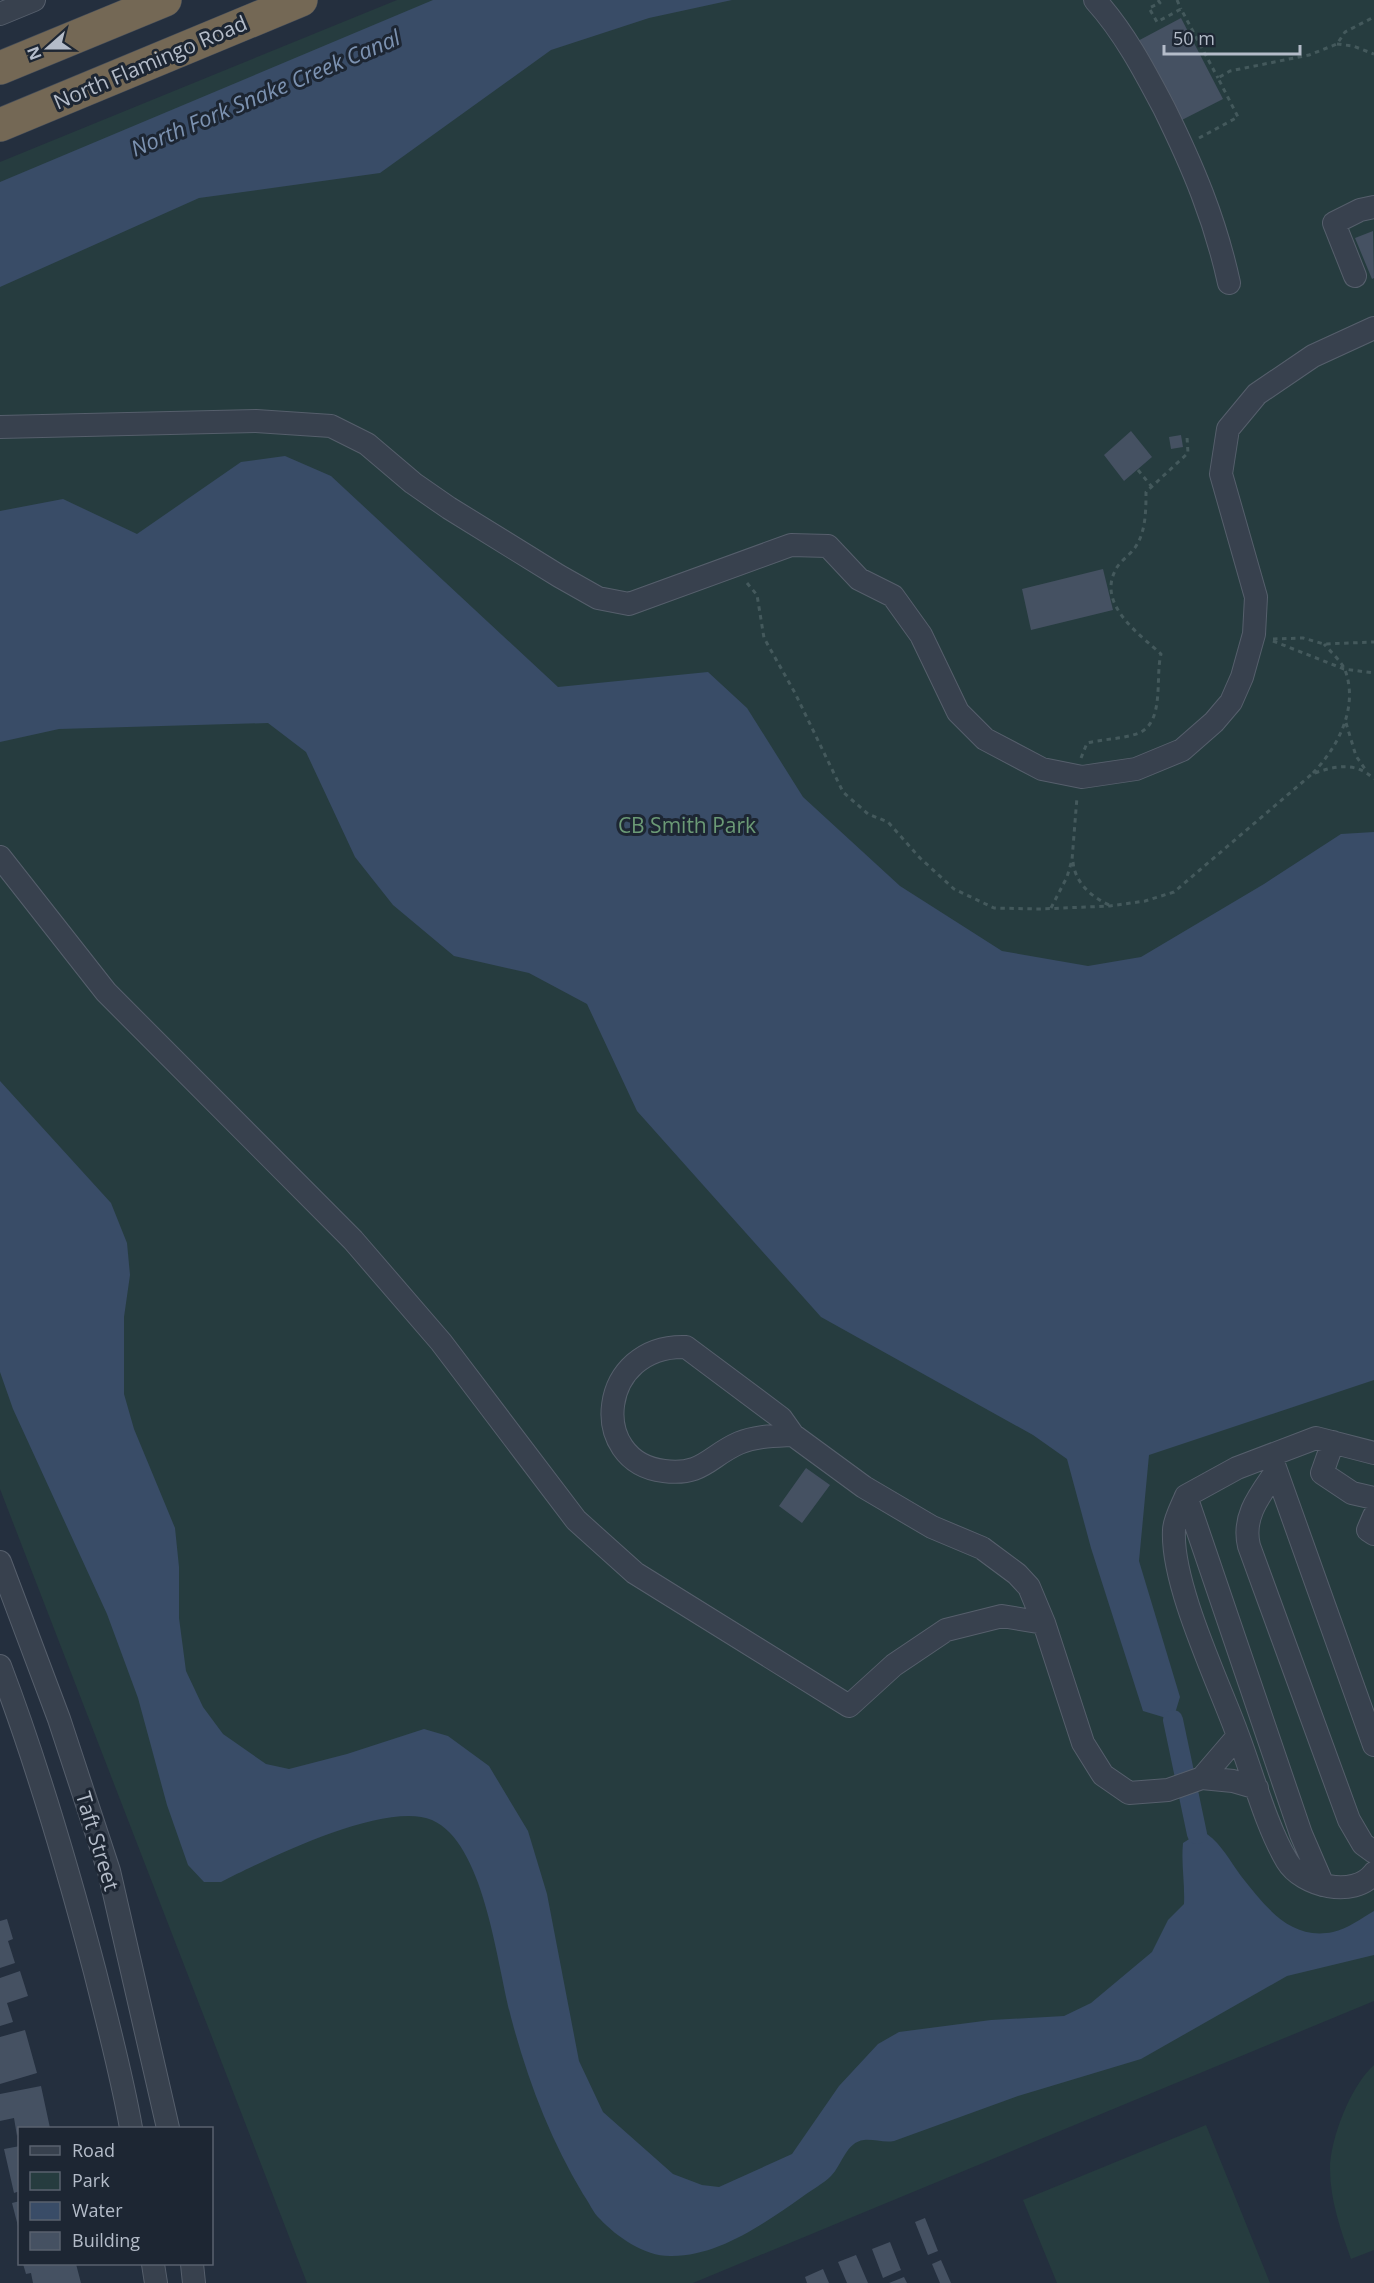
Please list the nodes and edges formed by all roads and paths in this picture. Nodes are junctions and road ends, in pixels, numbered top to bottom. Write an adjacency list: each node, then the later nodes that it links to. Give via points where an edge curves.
1 (34, 0): 9 (street)
2 (165, 0): 13 (highway)
3 (301, 0): 15 (highway, North Flamingo Road)
4 (1095, 0): 16 (street, via 1130,45)
5 (1165, 0): 7 (path)
6 (1177, 0): 8 (path)
7 (1159, 1): 8 (path, via 1149,8 1157,22)
8 (1181, 9): 14 (path)
9 (0, 14)
10 (1374, 17): 11 (path, via 1345,32)
11 (1337, 44): 12 (path); 14 (path, via 1309,55 1230,71)
12 (1374, 54)
13 (0, 68)
14 (1218, 78): 16 (path, via 1238,117)
15 (0, 125)
16 (1183, 146): 19 (street, via 1205,195)
17 (1374, 207): 18 (street, via 1334,223)
18 (1355, 276)
19 (1229, 283)
20 (1374, 328): 25 (street, via 1313,356 1257,394 1228,429 1221,474 1256,597 1254,634 1231,702 1182,750 1136,769 1082,777 1042,769 986,739 958,712 921,635 894,596 859,579 828,546 791,545)
21 (0, 427): 25 (street, via 256,421 332,426 367,444 449,508 598,598 629,604)
22 (1187, 437): 24 (path, via 1188,453)
23 (1138, 470): 24 (path)
24 (1152, 487): 31 (path, via 1146,492 1146,511 1137,546 1116,569 1111,582 1120,614 1161,654 1155,712 1151,725 1138,733 1087,743)
25 (734, 566): 39 (path, via 757,595 764,638 843,792 868,814 888,822 954,889 994,908)
26 (1374, 642): 27 (path)
27 (1324, 644): 28 (path); 28 (path, via 1303,638 1268,639)
28 (1344, 669): 29 (path); 30 (path, via 1349,694)
29 (1374, 673)
30 (1346, 722): 32 (path, via 1356,756); 33 (path, via 1329,756)
31 (1080, 762)
32 (1366, 771): 33 (path, via 1349,766); 34 (path)
33 (1312, 774): 38 (path, via 1174,892)
34 (1374, 779)
35 (1078, 786): 37 (path)
36 (0, 857): 49 (street, via 106,992 353,1240 441,1342 576,1520 635,1573 849,1706 894,1665 946,1630 1002,1616)
37 (1072, 860): 38 (path, via 1079,880 1095,898); 39 (path)
38 (1110, 906): 39 (path)
39 (1051, 908)
40 (793, 1435): 40 (street, via 781,1418 686,1347 652,1351 630,1366 612,1402 618,1438 627,1452 642,1465 662,1471 685,1472 704,1466 737,1444 761,1436); 49 (street, via 864,1487 932,1527 982,1548 1017,1574 1029,1587)
41 (1333, 1442): 42 (street); 43 (street, via 1316,1438); 45 (street, via 1322,1473 1352,1493)
42 (1374, 1453)
43 (1274, 1464): 44 (street, via 1237,1468); 52 (street); 55 (street, via 1251,1512 1249,1546 1349,1820)
44 (1186, 1496): 51 (street, via 1174,1529 1180,1580); 57 (street, via 1301,1834)
45 (1374, 1498)
46 (1374, 1516): 47 (street, via 1368,1530)
47 (1374, 1534)
48 (0, 1562): 59 (street, Taft Street, via 59,1719 109,1871)
49 (1044, 1623): 53 (street, via 1083,1743 1103,1775 1129,1793 1168,1790)
50 (0, 1666): 58 (street, Taft Street, via 71,1878)
51 (1238, 1736): 53 (street); 54 (street)
52 (1374, 1745)
53 (1201, 1778): 54 (street)
54 (1257, 1788): 57 (street, via 1288,1862 1305,1879)
55 (1374, 1852)
56 (1374, 1873): 57 (street, via 1352,1887)
57 (1323, 1885)
58 (131, 2127)
59 (168, 2127)
60 (153, 2265): 62 (street)
61 (192, 2265): 63 (street)
62 (156, 2283)
63 (194, 2283)

